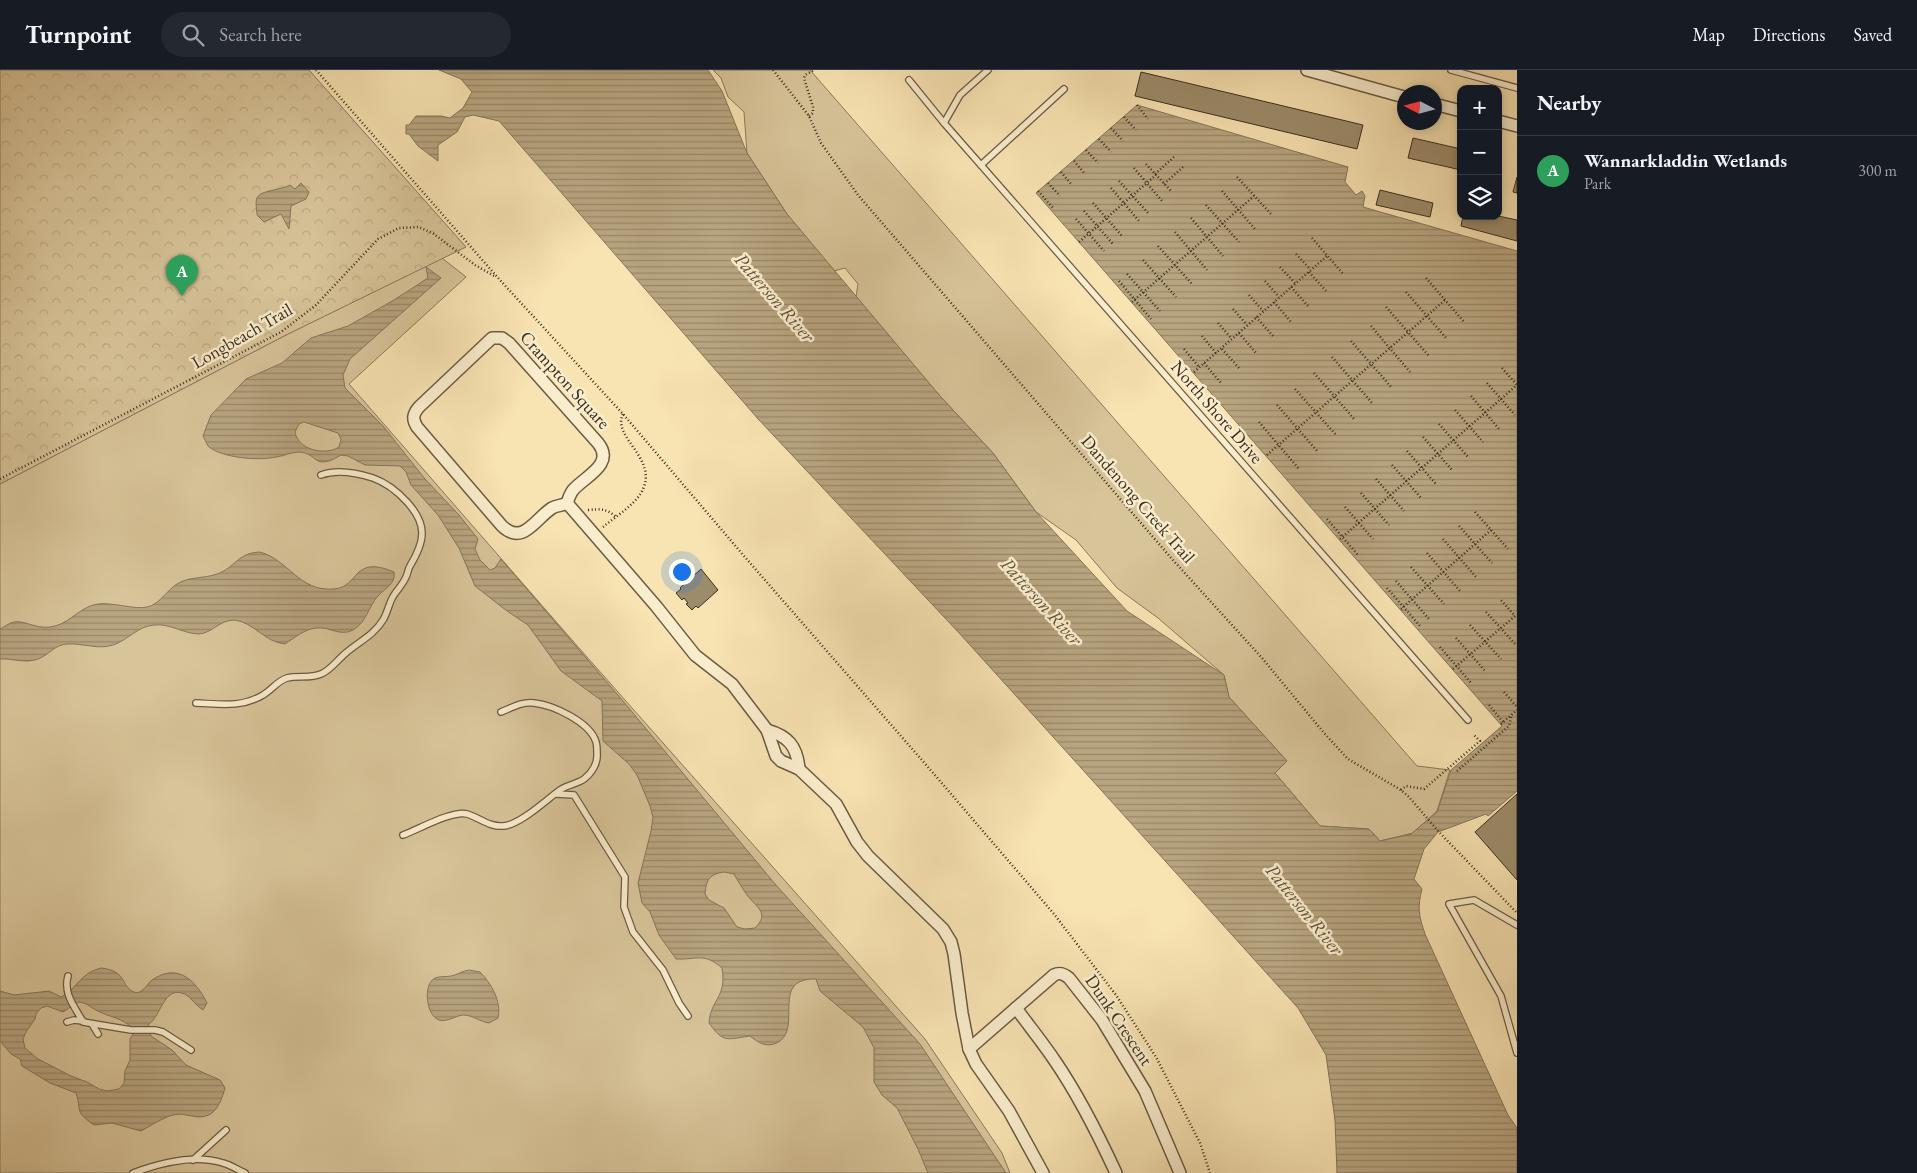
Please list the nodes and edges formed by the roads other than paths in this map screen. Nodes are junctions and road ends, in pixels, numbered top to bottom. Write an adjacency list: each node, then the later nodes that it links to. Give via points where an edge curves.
1 (988, 70): 11 (lane, via 960,95)
2 (1307, 70): 7 (street)
3 (1451, 70): 5 (lane)
4 (909, 80): 11 (lane, North Shore Drive)
5 (1517, 88)
6 (1064, 89): 13 (lane)
7 (1397, 94)
8 (1442, 106): 9 (street)
9 (1457, 110)
10 (1502, 122): 12 (street)
11 (944, 123): 13 (lane, North Shore Drive)
12 (1517, 126)
13 (981, 165): 18 (lane, North Shore Drive)
14 (321, 475): 16 (lane, via 328,472 356,473 380,480 402,496 419,517 422,545 402,586 375,632 322,674 310,678 289,678 249,702)
15 (567, 503): 15 (street, Crampton Square, via 550,509 522,533 511,532 502,526 415,424 417,409 492,338 502,338 509,343 602,448 602,463 573,490); 19 (street, via 695,655 730,682)
16 (196, 703)
17 (501, 712): 21 (lane, via 532,702 561,711 584,725 596,741 598,758 593,770 583,780)
18 (1468, 720)
19 (767, 730): 20 (street, via 776,756); 20 (street, via 791,743)
20 (799, 768): 31 (street, via 836,804 868,856 943,929 952,942)
21 (556, 794): 22 (lane, via 515,823 491,825 466,813 450,814); 26 (lane, via 574,795 617,863 625,877 624,907 633,932 663,970)
22 (404, 835)
23 (1517, 925): 33 (lane, via 1474,900 1449,904 1501,996)
24 (68, 976): 28 (lane, via 66,989)
25 (1016, 1008): 31 (street, Dunk Crescent); 39 (street, via 1076,1094); 40 (street, Dunk Crescent, via 1054,975 1059,973 1069,978 1102,1020 1145,1091)
26 (688, 1016)
27 (67, 1022): 28 (lane)
28 (83, 1022): 29 (lane)
29 (92, 1024): 30 (lane); 32 (lane, via 155,1030 173,1037)
30 (98, 1034)
31 (969, 1049): 38 (street, via 1009,1111)
32 (191, 1050)
33 (1517, 1053)
34 (226, 1130): 35 (lane)
35 (193, 1160): 36 (lane); 37 (lane, via 224,1163)
36 (133, 1173)
37 (245, 1173)
38 (1043, 1173)
39 (1116, 1173)
40 (1180, 1173)

